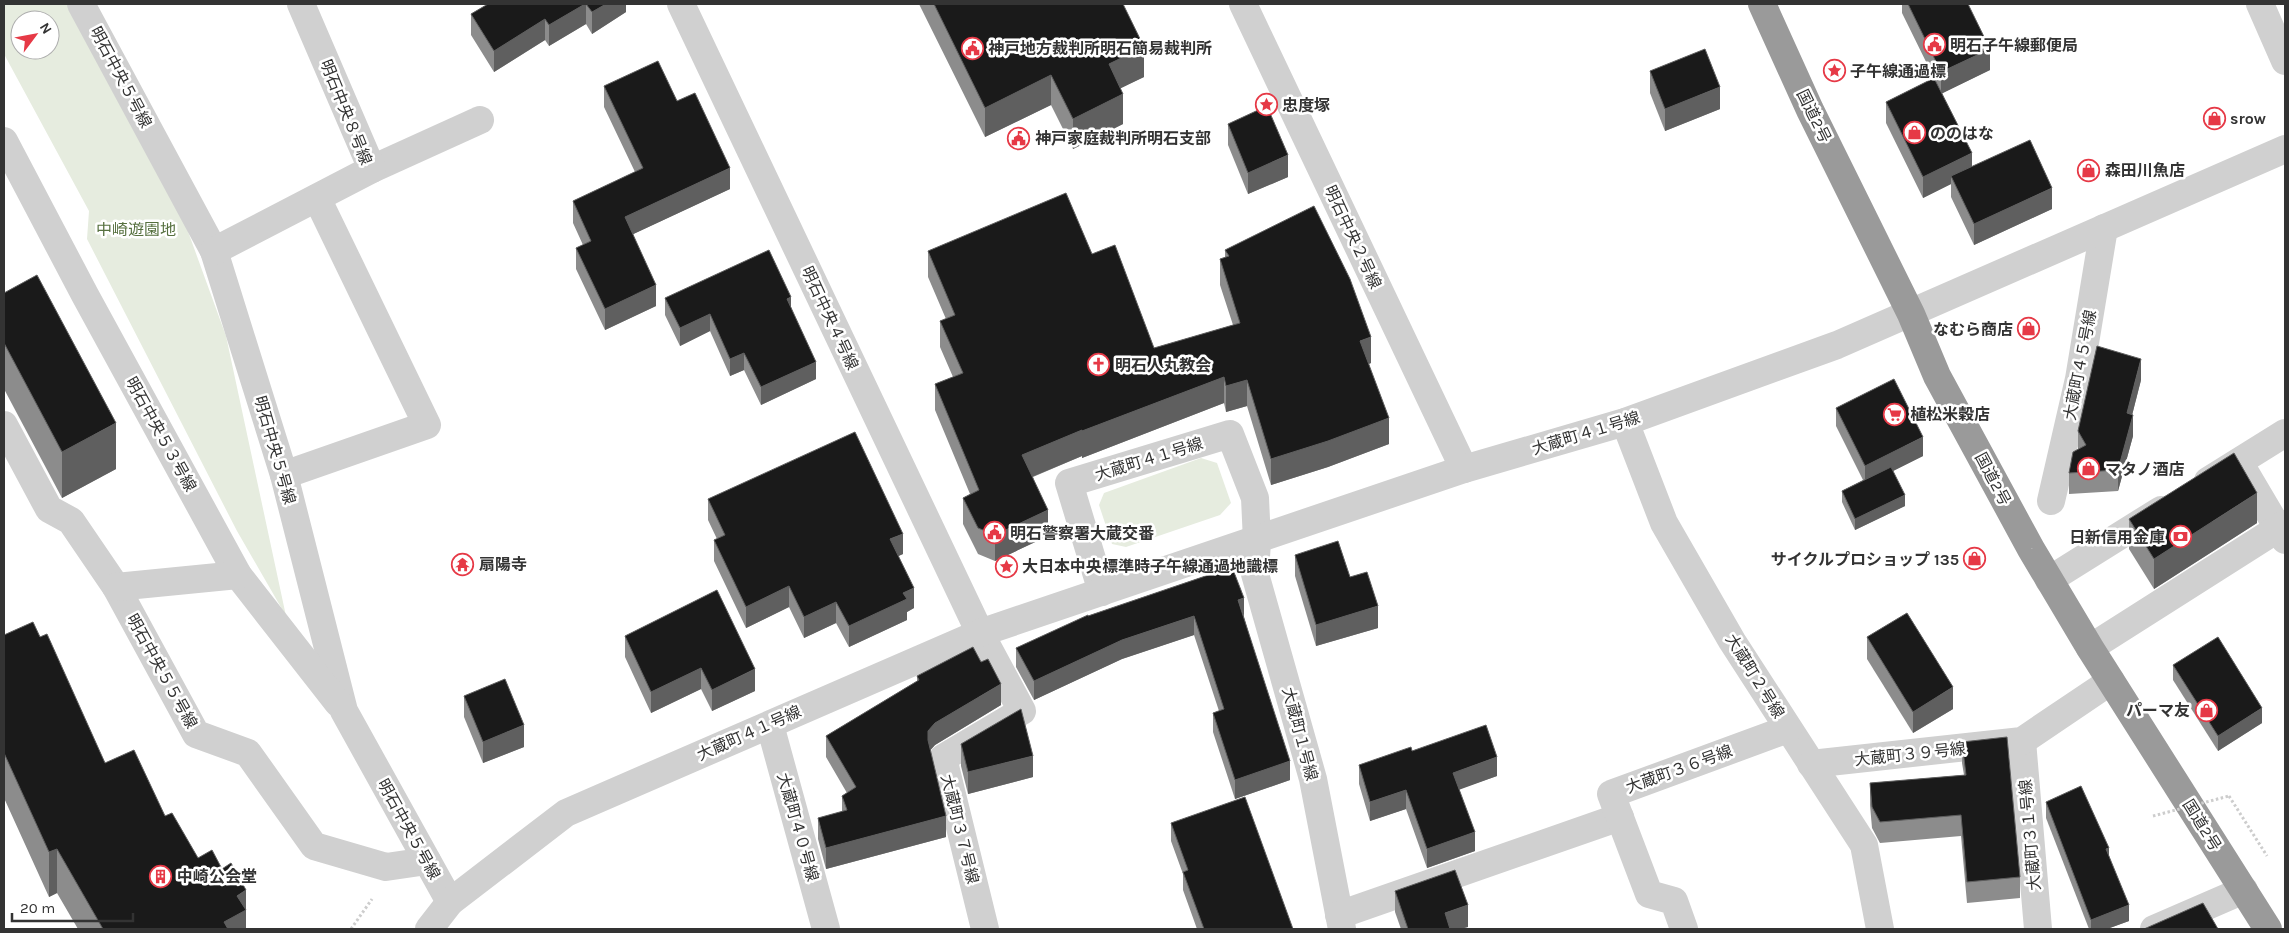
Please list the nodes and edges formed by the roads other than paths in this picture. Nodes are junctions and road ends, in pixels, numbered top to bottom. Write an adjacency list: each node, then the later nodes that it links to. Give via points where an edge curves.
1 (81, 4): 14 (street, 明石中央５号線)
2 (301, 4): 11 (street, 明石中央８号線)
3 (681, 4): 29 (street, 明石中央４号線)
4 (1243, 4): 20 (street, 明石中央２号線)
5 (1762, 4): 15 (highway, 国道2号, via 1810,110)
6 (2260, 4): 7 (street)
7 (2285, 61)
8 (480, 120): 11 (street)
9 (4, 141): 25 (street, 明石中央５３号線, via 84,295)
10 (2285, 149): 13 (street, 大蔵町４１号線)
11 (372, 169): 12 (street, 明石中央８号線)
12 (317, 198): 14 (street, 明石中央８号線); 21 (street, via 427,426)
13 (2104, 228): 15 (street, 大蔵町４１号線); 22 (street, 大蔵町４５号線, via 2079,379)
14 (214, 251): 21 (street, 明石中央５号線)
15 (1911, 314): 16 (street, 大蔵町４１号線, via 1837,345); 26 (highway, 国道2号, via 1937,376)
16 (1625, 422): 20 (street, 大蔵町４１号線); 34 (street, 大蔵町２号線, via 1664,523 1732,641)
17 (4, 425): 27 (street, 明石中央５５号線, via 49,510 71,521)
18 (2285, 433): 19 (street)
19 (2239, 462): 23 (street); 26 (street)
20 (1464, 469): 24 (street, 大蔵町４１号線)
21 (284, 475): 32 (street, 明石中央５号線)
22 (2051, 501)
23 (2283, 531): 30 (street)
24 (1257, 541): 28 (street, 大蔵町４１号線); 28 (street, 大蔵町４１号線, via 1255,498 1230,434 1069,483); 41 (street, 大蔵町１号線, via 1255,574 1313,779)
25 (238, 575): 27 (street); 32 (street, 明石中央５３号線)
26 (2049, 580): 30 (highway, 国道2号)
27 (116, 587): 38 (street, 明石中央５５号線, via 196,734 248,753 314,846 386,867)
28 (1102, 592): 29 (street, 大蔵町４１号線)
29 (980, 633): 33 (street, 大蔵町４１号線); 44 (street, 大蔵町３７号線, via 1022,711 943,758)
30 (2090, 648): 31 (highway, 国道2号)
31 (2111, 681): 35 (street, 大蔵町３９号線); 39 (highway, 国道2号)
32 (344, 711): 38 (street, 明石中央５号線)
33 (770, 725): 40 (street, 大蔵町４１号線, via 566,813); 43 (street, 大蔵町４０号線)
34 (1788, 729): 36 (street, 大蔵町２号線); 37 (street, 大蔵町３６号線, via 1611,794)
35 (2022, 742): 36 (street, 大蔵町３９号線); 47 (street, 大蔵町３１号線)
36 (1811, 764): 46 (street, 大蔵町２号線, via 1864,845)
37 (1620, 816): 41 (street); 45 (street, 大蔵町３６号線, via 1649,894 1674,901)
38 (427, 861): 40 (street, 明石中央５号線)
39 (2244, 890): 48 (street); 49 (highway, 国道2号)
40 (450, 902): 42 (street, 大蔵町４１号線)
41 (1341, 922)
42 (429, 929)
43 (826, 929)
44 (985, 929)
45 (1684, 929)
46 (1880, 929)
47 (2038, 929)
48 (2154, 929)
49 (2268, 929)

